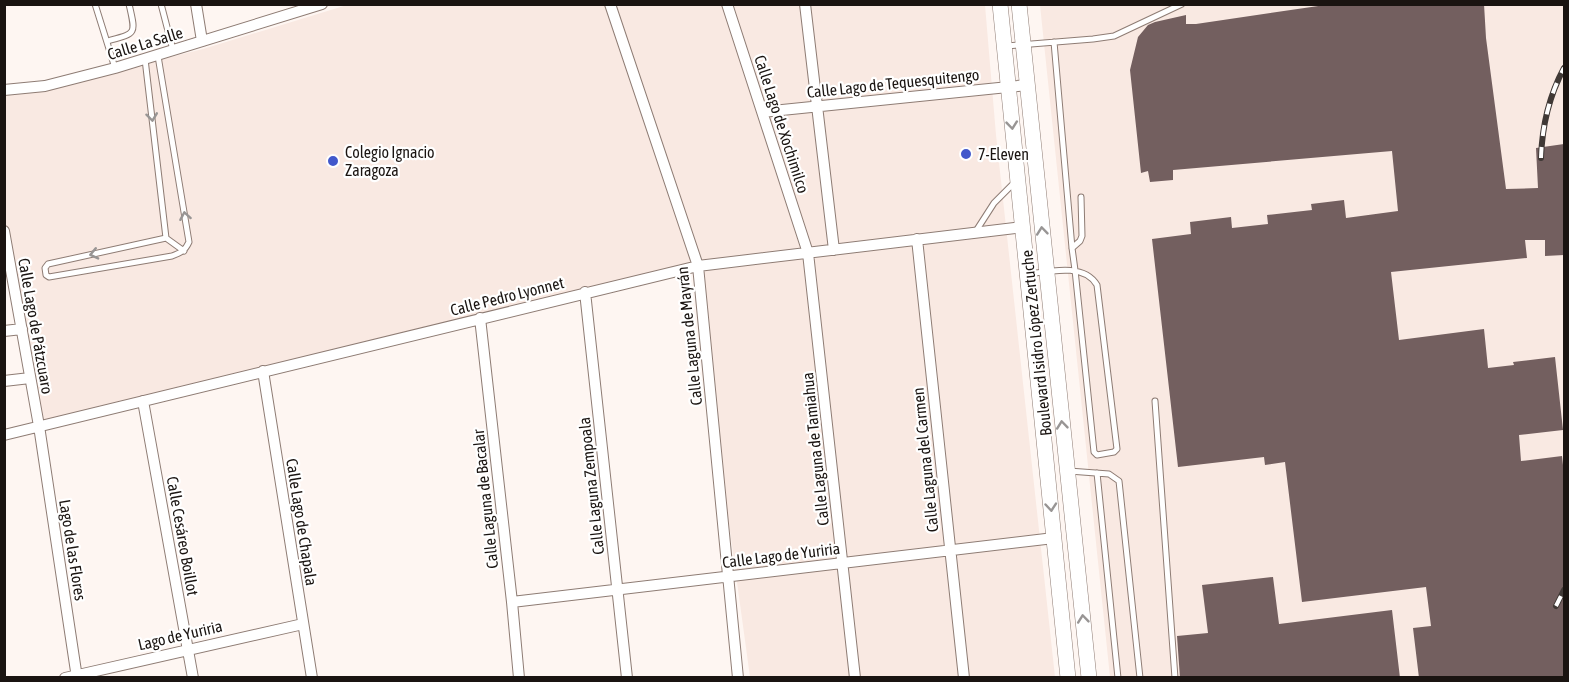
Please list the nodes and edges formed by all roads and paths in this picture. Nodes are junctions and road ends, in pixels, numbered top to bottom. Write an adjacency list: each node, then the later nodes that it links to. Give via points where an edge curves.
1 (95, 4): 13 (lane)
2 (129, 4): 13 (lane, via 133,32)
3 (161, 4): 18 (lane)
4 (196, 4): 14 (street)
5 (322, 4): 12 (street, Calle La Salle)
6 (610, 4): 38 (street, Calle Laguna de Mayrán)
7 (727, 4): 26 (street, Calle Lago de Xochimilco)
8 (805, 4): 25 (street)
9 (1000, 4): 17 (main road, Boulevard Isidro López Zertuche)
10 (1019, 4): 16 (main road, Boulevard Isidro López Zertuche)
11 (1182, 4): 15 (lane, via 1114,36)
12 (296, 9): 14 (street, Calle La Salle)
13 (107, 41): 21 (lane)
14 (202, 41): 18 (street, Calle La Salle)
15 (1053, 42): 16 (lane); 34 (lane)
16 (1022, 44): 17 (lane); 22 (main road, Boulevard Isidro López Zertuche)
17 (1005, 46): 23 (main road, Boulevard Isidro López Zertuche)
18 (173, 50): 19 (street, Calle La Salle)
19 (158, 56): 20 (street, Calle La Salle); 36 (lane, one-way to 19, via 189,242)
20 (145, 59): 21 (street, Calle La Salle); 32 (lane, one-way to 32)
21 (115, 68): 24 (street, Calle La Salle, via 45,86)
22 (1027, 85): 23 (street, Calle Lago de Tequesquitengo); 40 (main road, Boulevard Isidro López Zertuche, one-way to 22)
23 (1008, 87): 25 (street, Calle Lago de Tequesquitengo); 27 (main road, Boulevard Isidro López Zertuche, one-way to 27)
24 (4, 90)
25 (818, 106): 26 (street, Calle Lago de Tequesquitengo); 35 (street)
26 (762, 112): 37 (street, Calle Lago de Xochimilco)
27 (1018, 179): 29 (main road, Boulevard Isidro López Zertuche); 31 (lane, via 994,203)
28 (1081, 197): 34 (lane, via 1082,236)
29 (1023, 227): 31 (street, Calle Pedro Lyonnet); 41 (main road, Boulevard Isidro López Zertuche)
30 (4, 231): 46 (street, Calle Lago de Pátzcuaro)
31 (975, 233): 33 (street, Calle Pedro Lyonnet)
32 (166, 238): 36 (lane); 36 (lane, one-way to 36, via 48,264 46,275 150,260)
33 (917, 239): 35 (street, Calle Pedro Lyonnet); 58 (street, Calle Laguna del Carmen)
34 (1072, 248): 39 (lane)
35 (834, 250): 37 (street, Calle Pedro Lyonnet)
36 (183, 251)
37 (808, 253): 38 (street, Calle Pedro Lyonnet); 59 (street, Calle Laguna de Tamiahua)
38 (698, 266): 42 (street, Calle Pedro Lyonnet); 60 (street, Calle Laguna de Mayrán)
39 (1075, 270): 39 (lane, via 1091,276 1097,285 1117,449 1097,455); 40 (lane)
40 (1046, 272): 41 (lane); 43 (main road, Boulevard Isidro López Zertuche)
41 (1028, 274): 44 (main road, Boulevard Isidro López Zertuche)
42 (585, 292): 45 (street, Calle Pedro Lyonnet); 61 (street, Calle Laguna Zempoala)
43 (1050, 314): 44 (main road); 55 (main road, Boulevard Isidro López Zertuche, one-way to 43)
44 (1032, 316): 57 (main road, Boulevard Isidro López Zertuche, one-way to 57)
45 (480, 318): 48 (street, Calle Pedro Lyonnet); 62 (street, Calle Laguna de Bacalar)
46 (22, 329): 47 (street); 49 (street, Calle Lago de Pátzcuaro)
47 (4, 331)
48 (263, 371): 51 (street, Calle Pedro Lyonnet); 63 (street, Calle Lago de Chapala)
49 (30, 378): 50 (street); 53 (street, Calle Lago de Pátzcuaro)
50 (4, 381)
51 (143, 401): 53 (street, Calle Pedro Lyonnet); 64 (street, Calle Cesáreo Boillot)
52 (1155, 401): 78 (lane)
53 (39, 426): 54 (street, Calle Pedro Lyonnet); 65 (street, Lago de las Flores)
54 (4, 435)
55 (1067, 471): 56 (lane); 75 (main road, Boulevard Isidro López Zertuche, one-way to 55)
56 (1096, 473): 76 (lane); 77 (lane, via 1114,475 1119,480)
57 (1054, 538): 58 (street, Calle Lago de Yuriria); 74 (main road, Boulevard Isidro López Zertuche)
58 (950, 551): 59 (street, Calle Lago de Yuriria); 73 (street, Calle Laguna del Carmen)
59 (842, 563): 60 (street, Calle Lago de Yuriria); 72 (street, Calle Laguna de Tamiahua)
60 (728, 577): 61 (street, Calle Lago de Yuriria); 71 (street, Calle Laguna de Mayrán)
61 (617, 589): 62 (street, Calle Lago de Yuriria); 70 (street, Calle Laguna Zempoala)
62 (512, 602): 69 (street, Calle Laguna de Bacalar)
63 (303, 624): 64 (street, Lago de Yuriria); 68 (street, Calle Lago de Chapala)
64 (188, 648): 65 (street, Lago de Yuriria); 67 (street, Calle Cesáreo Boillot)
65 (77, 676): 66 (street, Lago de Yuriria)
66 (65, 678)
67 (193, 678)
68 (312, 678)
69 (519, 678)
70 (627, 678)
71 (738, 678)
72 (855, 678)
73 (964, 678)
74 (1068, 678)
75 (1089, 678)
76 (1118, 678)
77 (1140, 678)
78 (1175, 678)

